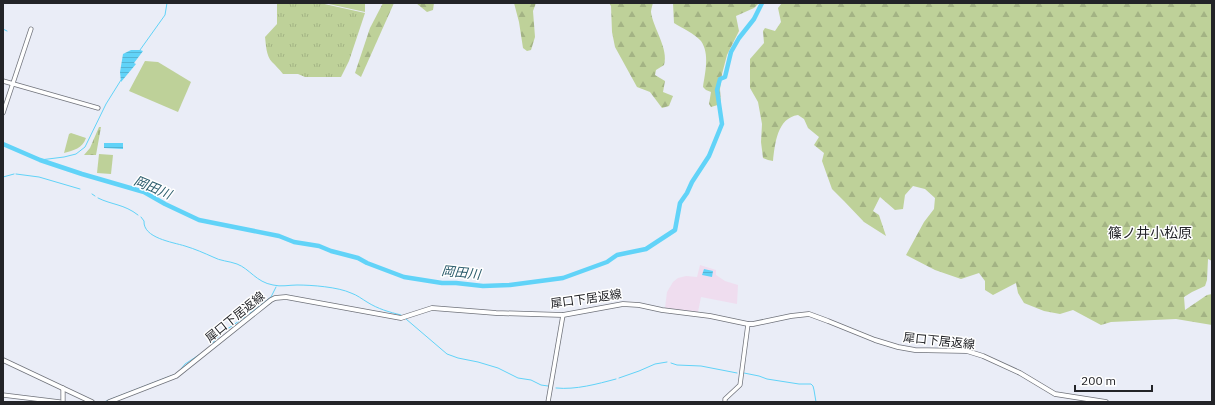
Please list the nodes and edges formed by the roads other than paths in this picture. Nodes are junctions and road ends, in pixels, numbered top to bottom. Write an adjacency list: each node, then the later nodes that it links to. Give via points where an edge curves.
1 (31, 29): 3 (street)
2 (3, 81): 3 (street)
3 (13, 84): 4 (street); 5 (street)
4 (98, 108)
5 (3, 113)
6 (563, 315): 7 (main road, 犀口下居返線, via 623,304); 13 (main road, 犀口下居返線, via 432,308 401,318 275,298 176,376); 14 (street)
7 (748, 324): 15 (street, via 740,385); 16 (main road, 犀口下居返線, via 809,314 898,347 915,350 967,351 1020,373 1055,394)
8 (3, 360): 9 (main road)
9 (63, 388): 11 (street); 12 (main road)
10 (3, 395): 11 (street)
11 (62, 402)
12 (92, 402)
13 (109, 402)
14 (548, 402)
15 (725, 402)
16 (1106, 402)

